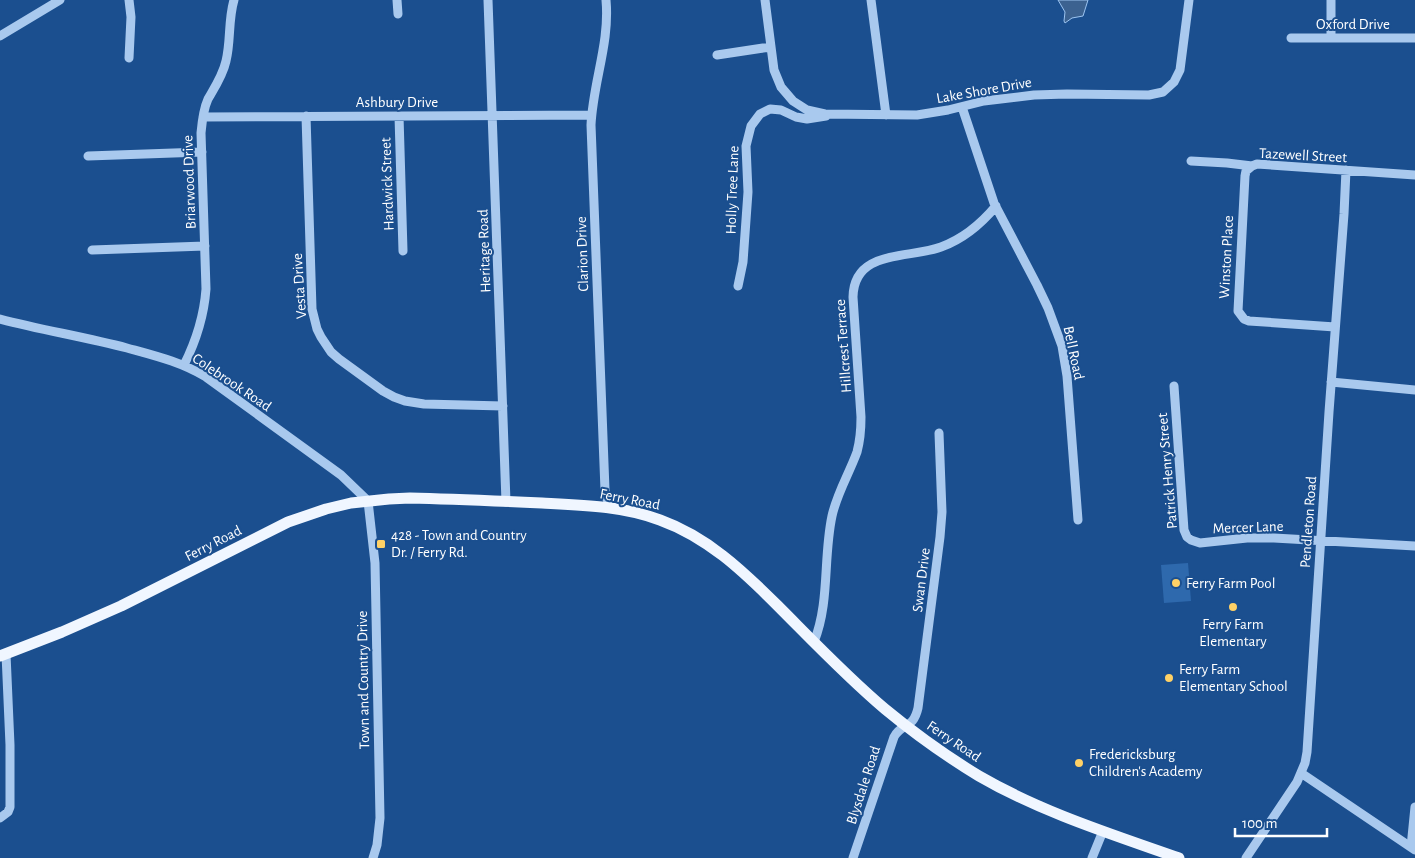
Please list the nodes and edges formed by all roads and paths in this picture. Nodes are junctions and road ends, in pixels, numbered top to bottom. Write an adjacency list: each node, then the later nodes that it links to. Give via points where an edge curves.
1 (60, 0): 12 (street)
2 (128, 0): 18 (street, via 131,17)
3 (234, 0): 26 (street, Briarwood Drive, via 226,63)
4 (398, 0): 11 (street)
5 (488, 0): 21 (street, Heritage Road)
6 (606, 0): 20 (street, Clarion Drive, via 606,41)
7 (765, 0): 16 (street)
8 (872, 0): 23 (street)
9 (1189, 0): 19 (street, Lake Shore Drive, via 1180,70 1174,82 1163,92 1149,96 1034,94)
10 (1331, 0): 14 (street)
11 (398, 14)
12 (0, 36)
13 (1291, 38): 14 (street, Oxford Drive)
14 (1332, 38): 15 (street, Oxford Drive)
15 (1415, 38)
16 (770, 47): 17 (street); 22 (street, via 776,79 786,94 807,110)
17 (717, 55)
18 (129, 58)
19 (962, 107): 23 (street, Lake Shore Drive, via 917,115); 33 (street)
20 (591, 114): 21 (street, Ashbury Drive); 48 (street, Clarion Drive, via 605,490)
21 (492, 115): 25 (street, Ashbury Drive); 44 (street, Heritage Road)
22 (831, 115): 23 (street, Lake Shore Drive); 37 (street, Holly Tree Lane, via 807,120 770,109 760,114 751,126 746,146 748,192)
23 (886, 115)
24 (306, 116): 25 (street, Ashbury Drive); 26 (street, Ashbury Drive); 44 (street, Vesta Drive, via 312,309 326,346 383,391 404,401)
25 (399, 116): 36 (street, Hardwick Street)
26 (203, 117): 27 (street, Briarwood Drive)
27 (202, 152): 28 (street); 34 (street, Briarwood Drive)
28 (88, 156)
29 (1191, 162): 30 (street, Tazewell Street)
30 (1252, 166): 31 (street, Tazewell Street); 39 (street, Winston Place, via 1245,176 1237,307 1240,315 1249,321)
31 (1346, 170): 32 (street, Tazewell Street); 39 (street, Pendleton Road)
32 (1415, 175)
33 (996, 206): 49 (street, Bell Road, via 1040,291 1062,346); 53 (street, Hillcrest Terrace, via 961,238 931,250 877,261 861,273 855,284 853,297 861,432 832,517 824,608)
34 (205, 246): 35 (street); 40 (street, Briarwood Drive, via 203,311 196,339)
35 (92, 250)
36 (403, 251)
37 (738, 286)
38 (0, 319): 40 (street, Colebrook Road, via 101,341)
39 (1335, 327): 41 (street, Pendleton Road)
40 (184, 365): 46 (street, Colebrook Road, via 206,377 341,474)
41 (1331, 382): 43 (street); 50 (street, Pendleton Road)
42 (1174, 386): 51 (street, Patrick Henry Street, via 1184,530 1191,540)
43 (1415, 390)
44 (503, 406): 47 (street, Heritage Road)
45 (939, 433): 55 (street, Swan Drive, via 940,537 918,708 914,720)
46 (368, 501): 47 (main road, Ferry Road, via 410,498); 54 (main road, Ferry Road, via 326,509 288,522 96,618); 61 (street, Town and Country Drive, via 375,563 380,818)
47 (506, 502): 48 (main road, Ferry Road)
48 (611, 508): 53 (main road, Ferry Road, via 659,519 692,534 736,565)
49 (1078, 520)
50 (1321, 540): 51 (street, Mercer Lane, via 1247,538); 52 (street, Mercer Lane); 56 (street, Pendleton Road, via 1307,752)
51 (1202, 543)
52 (1415, 546)
53 (814, 642): 55 (main road, Ferry Road, via 867,694)
54 (3, 655): 58 (street, via 10,807)
55 (906, 726): 59 (main road, Ferry Road, via 1001,787); 62 (street, Blysdale Road, via 894,738)
56 (1301, 773): 60 (street); 65 (street, Pendleton Road)
57 (1415, 807): 60 (street)
58 (0, 818)
59 (1103, 831): 63 (street); 64 (main road, Ferry Road)
60 (1413, 849)
61 (373, 858)
62 (853, 858)
63 (1092, 858)
64 (1179, 858)
65 (1246, 858)

